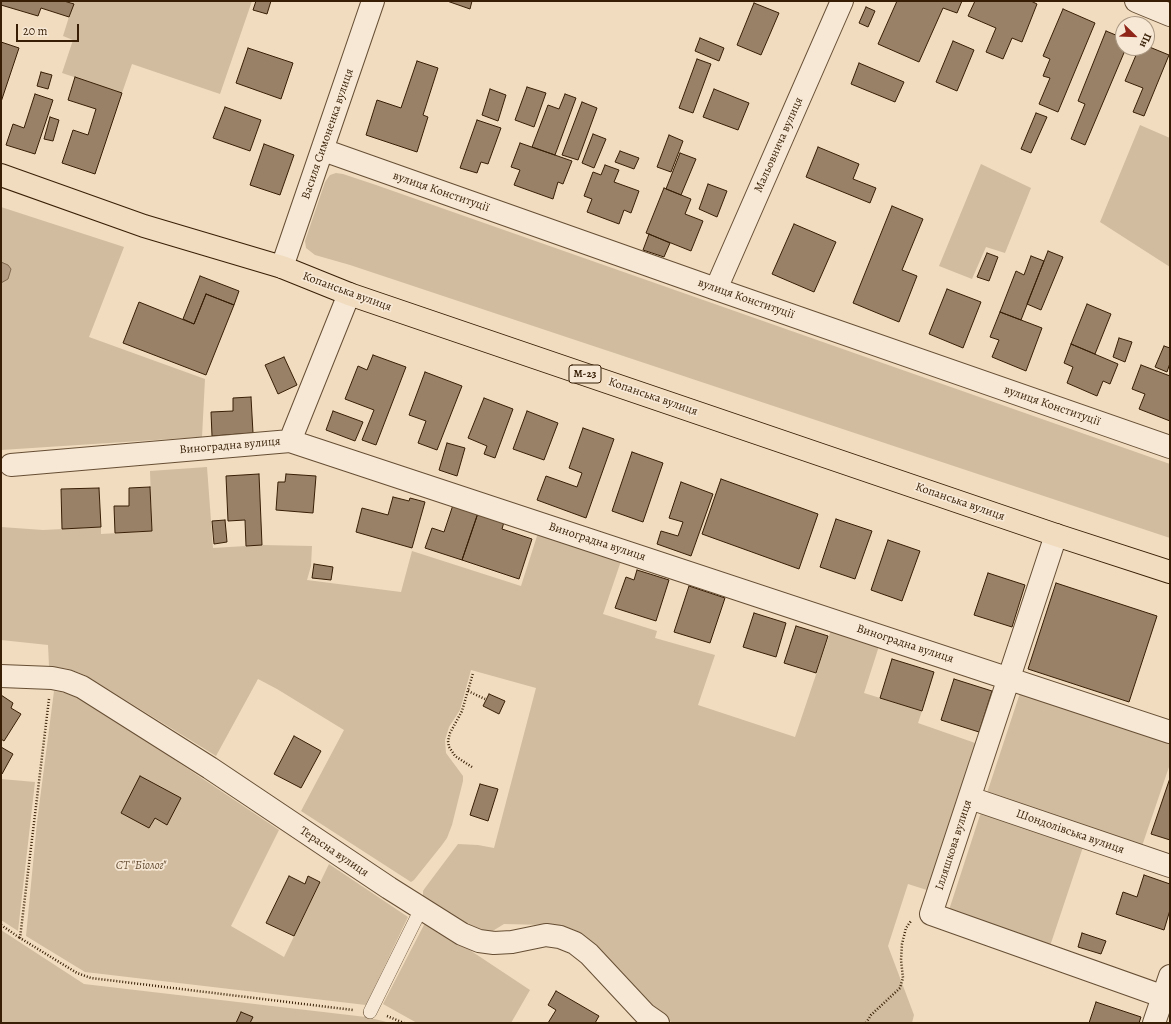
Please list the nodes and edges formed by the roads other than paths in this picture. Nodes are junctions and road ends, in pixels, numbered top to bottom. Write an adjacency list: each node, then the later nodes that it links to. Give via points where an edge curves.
1 (373, 1): 5 (street, Василя Симоненка вулиця)
2 (842, 1): 8 (street, Мальовнича вулиця)
3 (1136, 1): 4 (street)
4 (1170, 15)
5 (323, 150): 7 (street, Василя Симоненка вулиця); 8 (street, вулиця Конституції)
6 (1, 175): 7 (highway, Копанська вулиця / М-23, via 144,226)
7 (282, 267): 9 (highway, Копанська вулиця / М-23)
8 (716, 289): 11 (street, вулиця Конституції)
9 (349, 294): 10 (street); 13 (highway, Копанська вулиця / М-23)
10 (290, 441): 12 (street, Виноградна вулиця); 16 (street, Виноградна вулиця)
11 (1170, 447)
12 (11, 465)
13 (1056, 534): 14 (highway, Копанська вулиця / М-23); 16 (street, Ілляшкова вулиця)
14 (1170, 572)
15 (1, 676): 20 (street, Терасна вулиця, via 52,678 82,687 210,768)
16 (1008, 678): 17 (street, Виноградна вулиця); 18 (street, Ілляшкова вулиця)
17 (1170, 732)
18 (970, 798): 19 (street, Шондолівська вулиця); 22 (street, Ілляшкова вулиця, via 932,914)
19 (1170, 866)
20 (421, 909): 23 (lane); 24 (street, Терасна вулиця, via 462,934 479,941 512,942 546,935 560,937 575,944 589,954 645,1014)
21 (1170, 976): 22 (street)
22 (1166, 998): 25 (street)
23 (370, 1012)
24 (658, 1023)
25 (1154, 1023)

